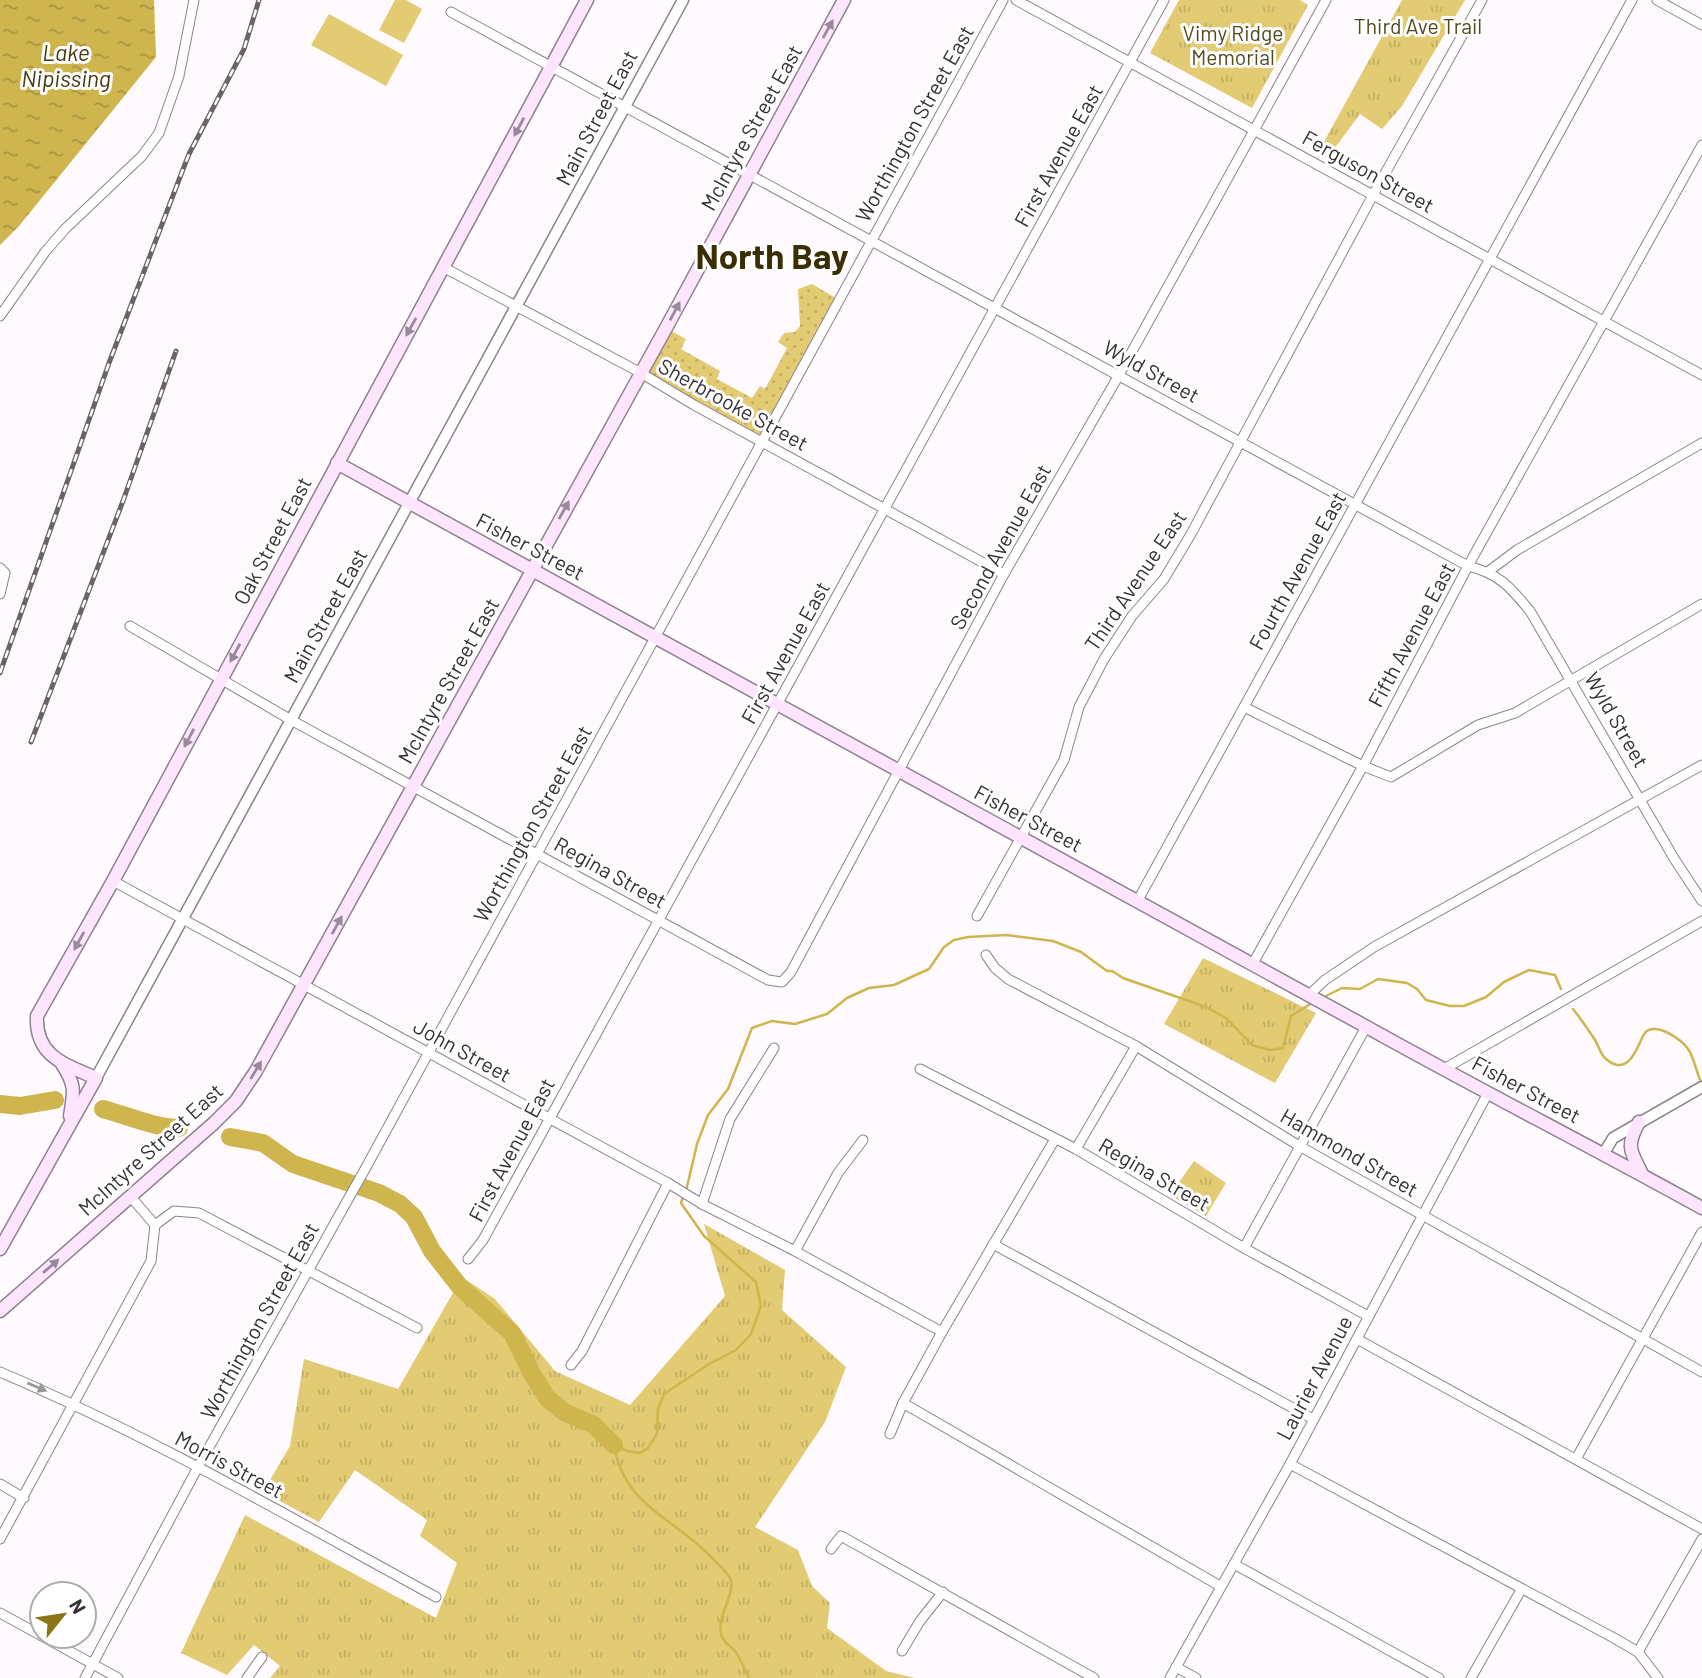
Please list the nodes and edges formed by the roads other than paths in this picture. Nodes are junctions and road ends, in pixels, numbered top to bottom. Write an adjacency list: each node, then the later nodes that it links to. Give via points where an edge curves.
1 (194, 0): 26 (street, via 179,76 159,133 142,156 45,252)
2 (587, 0): 15 (main road, Oak Street East)
3 (683, 0): 16 (street, Main Street East)
4 (844, 0): 19 (main road, McIntyre Street East, one-way to 4)
5 (1003, 0): 21 (street, Worthington Street East)
6 (1016, 0): 14 (street, Ferguson Street)
7 (1164, 0): 14 (street, First Avenue East)
8 (1326, 0): 17 (street, Second Avenue East)
9 (1482, 0): 20 (street, Third Avenue East)
10 (1632, 0): 22 (street, Fourth Avenue East)
11 (1657, 0): 13 (street)
12 (451, 12): 15 (street, Wyld Street)
13 (1702, 25)
14 (1130, 62): 17 (street, Ferguson Street); 25 (street, First Avenue East)
15 (551, 66): 16 (street, Wyld Street); 23 (main road, Oak Street East, one-way to 23)
16 (625, 107): 19 (street, Wyld Street); 24 (street, Main Street East)
17 (1253, 129): 20 (street, Ferguson Street); 29 (street, Second Avenue East)
18 (1702, 145): 27 (street, Fifth Avenue East)
19 (748, 174): 21 (street, Wyld Street); 28 (main road, McIntyre Street East, one-way to 19)
20 (1373, 195): 22 (street, Ferguson Street); 31 (street, Third Avenue East)
21 (871, 242): 25 (street, Wyld Street); 32 (street, Worthington Street East)
22 (1489, 258): 27 (street, Ferguson Street); 35 (street, Fourth Avenue East)
23 (443, 267): 24 (street, Sherbrooke Street); 34 (main road, Oak Street East, one-way to 34)
24 (516, 307): 28 (street, Sherbrooke Street); 36 (street, Main Street East)
25 (996, 307): 29 (street, Wyld Street); 37 (street, First Avenue East)
26 (0, 316)
27 (1605, 323): 30 (street, Ferguson Street); 38 (street, Fifth Avenue East)
28 (641, 373): 32 (street, Sherbrooke Street); 40 (main road, McIntyre Street East, one-way to 28)
29 (1119, 375): 31 (street, Wyld Street); 42 (street, Second Avenue East)
30 (1702, 375)
31 (1240, 441): 35 (street, Wyld Street); 57 (street, Third Avenue East, via 1185,546 1104,659 1079,707 1064,760)
32 (762, 442): 37 (street, Sherbrooke Street); 46 (street, Worthington Street East)
33 (1702, 443): 41 (street, via 1517,550)
34 (337, 463): 36 (main road, Fisher Street); 47 (main road, Oak Street East, one-way to 47)
35 (1355, 503): 38 (street, Wyld Street); 50 (street, Fourth Avenue East)
36 (410, 504): 40 (main road, Fisher Street); 51 (street, Main Street East)
37 (885, 509): 42 (street, Sherbrooke Street); 49 (street, First Avenue East)
38 (1468, 566): 41 (street, Wyld Street); 53 (street, Fifth Avenue East)
39 (0, 568): 43 (street, via 5,573)
40 (531, 570): 46 (main road, Fisher Street); 55 (main road, McIntyre Street East)
41 (1489, 571): 48 (street, Wyld Street, via 1531,611)
42 (1004, 574): 54 (street, Second Avenue East)
43 (0, 594)
44 (1702, 604): 48 (street)
45 (130, 626): 47 (street, Regina Street)
46 (655, 637): 49 (main road, Fisher Street); 58 (street, Worthington Street East)
47 (221, 678): 51 (street, Regina Street); 59 (main road, Oak Street East, one-way to 59)
48 (1572, 680): 53 (street, via 1515,713 1478,724 1391,777); 56 (street, Wyld Street)
49 (778, 706): 54 (main road, Fisher Street); 64 (street, First Avenue East)
50 (1244, 707): 53 (street); 60 (street, Fourth Avenue East)
51 (291, 720): 55 (street, Regina Street); 63 (street, Main Street East)
52 (1702, 765): 56 (street)
53 (1363, 766): 67 (street, Fifth Avenue East)
54 (899, 771): 57 (main road, Fisher Street); 68 (street, Second Avenue East)
55 (413, 787): 58 (street, Regina Street); 69 (main road, McIntyre Street East, one-way to 55)
56 (1642, 800): 61 (street, Wyld Street); 70 (street, via 1374,947 1325,980)
57 (1021, 838): 60 (main road, Fisher Street); 62 (street, Third Avenue East)
58 (536, 852): 64 (street, Regina Street); 74 (street, Worthington Street East)
59 (113, 881): 63 (street, John Street); 75 (main road, Oak Street East, one-way to 75, via 37,1016 36,1032 44,1049)
60 (1138, 900): 67 (main road, Fisher Street)
61 (1702, 901)
62 (977, 916)
63 (182, 918): 69 (street, John Street); 78 (street, Main Street East)
64 (658, 919): 68 (street, Regina Street, via 768,980); 81 (street, First Avenue East)
65 (1702, 921): 77 (street)
66 (986, 955): 72 (street, Hammond Street, via 1008,979)
67 (1252, 965): 70 (main road, Fisher Street)
68 (782, 982)
69 (303, 985): 74 (street, John Street); 91 (main road, McIntyre Street East, one-way to 69, via 236,1101)
70 (1311, 997): 71 (main road, Fisher Street)
71 (1366, 1027): 77 (main road, Fisher Street); 86 (street)
72 (1136, 1046): 86 (street, Hammond Street); 87 (street)
73 (774, 1048): 92 (street, via 730,1119)
74 (429, 1053): 81 (street, John Street); 102 (street, Worthington Street East)
75 (59, 1059): 78 (main road, Oak Street East); 83 (main road, via 75,1088)
76 (920, 1069): 84 (street, Regina Street)
77 (1444, 1069): 80 (main road, Fisher Street)
78 (96, 1078): 83 (main road, Main Street East)
79 (1697, 1090): 82 (street)
80 (1488, 1093): 88 (main road, Fisher Street); 94 (street, Laurier Avenue)
81 (548, 1118): 90 (street, John Street); 101 (street, First Avenue East)
82 (1639, 1122): 88 (street, via 1613,1138); 89 (main road, via 1629,1147)
83 (68, 1126): 99 (main road, Main Street East)
84 (1055, 1139): 87 (street, Regina Street); 97 (street)
85 (863, 1140): 100 (street, via 838,1173)
86 (1301, 1147): 94 (street, Hammond Street); 98 (street)
87 (1076, 1149): 98 (street, Regina Street)
88 (1604, 1153): 89 (main road, Fisher Street)
89 (1642, 1174): 93 (main road, Fisher Street)
90 (669, 1184): 92 (street, John Street); 109 (street, via 582,1351)
91 (131, 1197): 95 (street); 103 (main road, McIntyre Street East, one-way to 91)
92 (702, 1204): 100 (street, John Street)
93 (1702, 1208)
94 (1422, 1215): 104 (street, Laurier Avenue); 108 (street, Hammond Street)
95 (155, 1225): 102 (street, via 174,1211 199,1213); 112 (street, via 151,1261)
96 (1702, 1232): 108 (street)
97 (993, 1244): 106 (street); 114 (street)
98 (1244, 1248): 104 (street, Regina Street)
99 (0, 1249)
100 (795, 1251): 106 (street, John Street)
101 (468, 1259)
102 (308, 1270): 105 (street); 118 (street, Worthington Street East)
103 (0, 1311)
104 (1368, 1316): 107 (street, Laurier Avenue)
105 (417, 1328)
106 (942, 1332): 113 (street)
107 (1357, 1339): 114 (street, Laurier Avenue); 116 (street)
108 (1642, 1339): 111 (street, Hammond Street); 116 (street)
109 (570, 1365)
110 (0, 1372): 112 (street, Morris Street, one-way to 112)
111 (1702, 1372)
112 (73, 1403): 118 (street, Morris Street); 120 (street)
113 (903, 1403): 115 (street); 126 (street)
114 (1313, 1419): 117 (street, Laurier Avenue)
115 (890, 1434)
116 (1576, 1459): 121 (street)
117 (1290, 1464): 125 (street, Laurier Avenue); 127 (street)
118 (198, 1467): 129 (street, Morris Street); 136 (street, Worthington Street East)
119 (0, 1484): 120 (street)
120 (24, 1498): 122 (street)
121 (1702, 1529)
122 (0, 1539)
123 (1702, 1539): 134 (street)
124 (831, 1549): 128 (street, via 841,1536)
125 (1234, 1564): 126 (street, Laurier Avenue); 144 (street)
126 (1220, 1586): 137 (street, Laurier Avenue)
127 (1521, 1590): 134 (street); 145 (street)
128 (943, 1592): 133 (street); 141 (street)
129 (436, 1597)
130 (0, 1613): 131 (street)
131 (28, 1628)
132 (68, 1650): 136 (street)
133 (902, 1651)
134 (1638, 1652): 146 (street)
135 (262, 1657): 140 (street)
136 (93, 1664): 138 (street, Worthington Street East); 139 (street)
137 (1176, 1667): 142 (street, Laurier Avenue); 143 (street)
138 (85, 1678)
139 (118, 1678)
140 (247, 1678)
141 (1094, 1678)
142 (1170, 1678)
143 (1196, 1678)
144 (1439, 1678)
145 (1471, 1678)
146 (1658, 1678)

